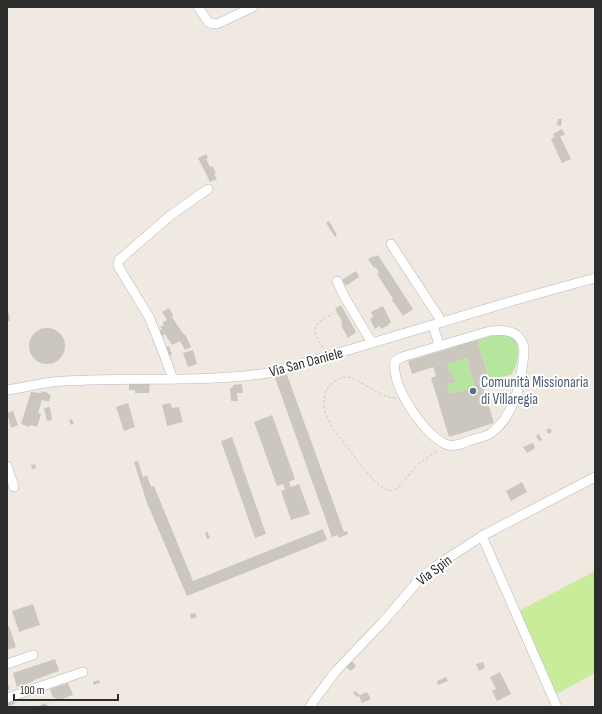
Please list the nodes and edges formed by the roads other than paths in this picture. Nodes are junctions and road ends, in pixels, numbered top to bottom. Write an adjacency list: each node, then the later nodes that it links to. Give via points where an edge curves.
1 (198, 7): 2 (street, via 209,24 217,24)
2 (253, 7)
3 (208, 189): 10 (street, via 171,215 120,260 118,266 148,317)
4 (391, 244): 7 (street)
5 (595, 278): 7 (street, Via San Daniele)
6 (337, 281): 8 (street)
7 (438, 324): 8 (street, Via San Daniele); 9 (street)
8 (372, 343): 10 (street, Via San Daniele, via 275,372 237,378)
9 (439, 345): 9 (street, via 490,331 510,331 523,343 524,357 516,399 505,418 490,434 459,445 448,445 430,434 404,396 394,367 395,361)
10 (173, 379): 11 (street, Via San Daniele, via 51,382)
11 (7, 390)
12 (7, 466): 14 (street)
13 (595, 477): 15 (street, Via Spin)
14 (14, 487)
15 (482, 536): 20 (street, Via Spin, via 419,580 336,672); 21 (street)
16 (33, 655): 17 (street)
17 (7, 664)
18 (83, 672): 19 (street)
19 (7, 698)
20 (310, 707)
21 (557, 707)

